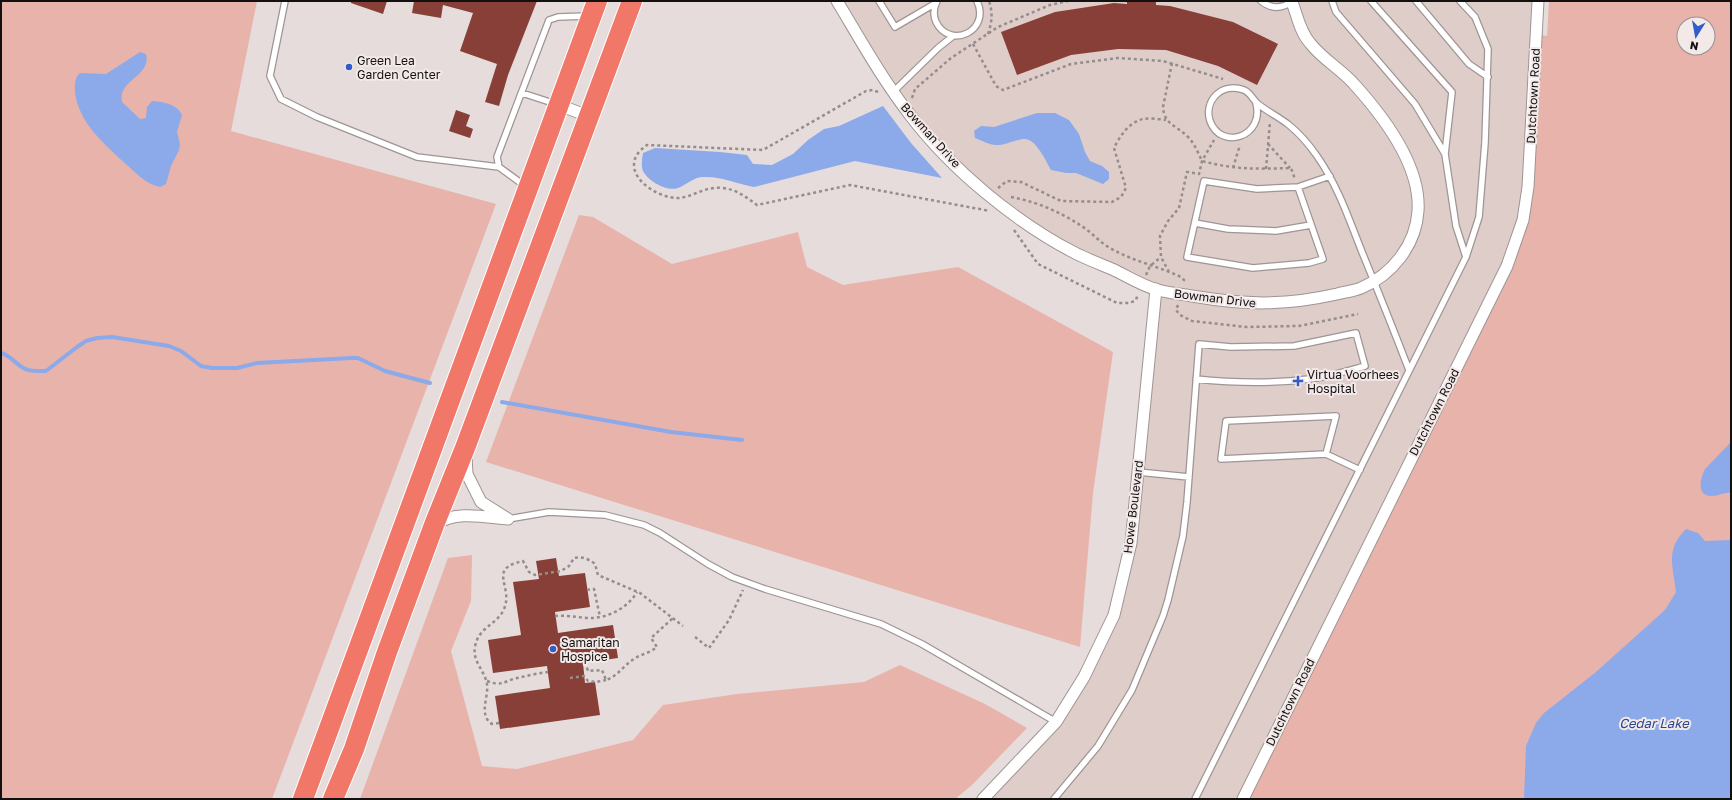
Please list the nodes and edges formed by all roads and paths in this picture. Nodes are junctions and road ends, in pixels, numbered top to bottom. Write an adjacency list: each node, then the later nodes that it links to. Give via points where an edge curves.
1 (285, 1): 35 (lane, via 270,76 280,99 317,117 417,157)
2 (632, 1): 29 (highway)
3 (837, 1): 23 (street, Bowman Drive)
4 (879, 1): 15 (lane, via 895,27)
5 (977, 1): 18 (lane, via 980,9 978,23 968,33)
6 (990, 1): 17 (path, via 992,23)
7 (1068, 1): 17 (path, via 998,27)
8 (1260, 1): 9 (lane, via 1276,7 1282,7)
9 (1292, 1): 56 (street, Bowman Drive, via 1303,32 1310,43 1354,83 1389,128 1410,166 1417,188 1418,211 1413,236 1402,257)
10 (1332, 1): 33 (lane, via 1336,12 1415,104)
11 (1371, 1): 33 (lane, via 1452,92)
12 (1416, 1): 20 (lane, via 1469,64)
13 (1460, 1): 20 (lane, via 1475,17 1488,49)
14 (1538, 1): 90 (street, Dutchtown Road, via 1528,187 1523,220 1507,266)
15 (936, 2): 18 (lane, via 934,11 937,24 945,33)
16 (594, 9): 24 (lane, via 550,20); 27 (highway)
17 (987, 34): 19 (path)
18 (954, 36): 23 (lane)
19 (973, 44): 21 (path, via 996,86 1003,90 1071,64 1118,58 1163,60); 25 (path, via 951,58 915,89)
20 (1488, 77): 53 (lane, via 1480,217)
21 (1223, 79)
22 (879, 92): 47 (path, via 866,91 763,150 647,145 636,155 634,170 647,187 678,198 704,189 721,188 737,191 757,205 850,185)
23 (893, 92): 57 (street, Bowman Drive, via 911,117 944,153 975,183 1011,212 1075,253)
24 (522, 93): 27 (lane); 35 (lane, via 497,157)
25 (912, 99)
26 (1256, 103): 28 (lane); 31 (lane, via 1258,114 1255,125 1247,133); 31 (lane, via 1248,92 1234,88 1221,91 1211,102 1209,116 1212,124 1222,134)
27 (559, 105): 29 (street); 42 (highway)
28 (1271, 113): 32 (path); 39 (lane, via 1289,125 1316,155)
29 (588, 116): 63 (highway)
30 (1166, 120): 43 (path, via 1143,119 1130,125 1121,135 1114,148 1126,188 1116,200 1061,200 1021,182 1007,181)
31 (1236, 137): 36 (path, via 1239,148)
32 (1268, 144): 37 (path); 38 (path)
33 (1445, 154): 53 (lane, via 1456,226)
34 (1202, 161): 52 (path, via 1199,174 1187,172 1179,208 1160,236)
35 (498, 167): 42 (lane)
36 (1234, 168)
37 (1291, 168)
38 (1266, 169)
39 (1330, 176): 41 (lane); 56 (lane, via 1336,185)
40 (994, 184): 43 (path)
41 (1298, 187): 49 (lane, via 1257,189 1204,181); 50 (lane)
42 (528, 188): 85 (highway)
43 (998, 188): 44 (path)
44 (1002, 190)
45 (1005, 193): 54 (path, via 1010,197 1032,201 1059,212 1097,236 1108,248)
46 (984, 207): 47 (path)
47 (990, 211): 48 (path)
48 (995, 215)
49 (1195, 223): 50 (lane, via 1228,229 1276,231); 50 (lane, via 1187,257 1253,268 1309,263 1323,258)
50 (1311, 225)
51 (1010, 227): 57 (path, via 1038,264 1117,302 1130,303 1136,300)
52 (1161, 257): 54 (path); 55 (path)
53 (1466, 257): 61 (lane)
54 (1150, 266): 55 (path); 57 (path)
55 (1169, 272): 59 (path, via 1184,280)
56 (1374, 281): 59 (street, Bowman Drive, via 1361,288 1309,300 1265,304); 61 (lane)
57 (1143, 283): 58 (street, Bowman Drive)
58 (1156, 289): 59 (street, Bowman Drive); 66 (street, Howe Boulevard)
59 (1180, 294): 60 (path, via 1176,310 1186,319 1200,322 1246,327 1299,326)
60 (1358, 314)
61 (1409, 370): 65 (lane)
62 (1196, 379): 62 (lane, via 1232,383 1277,382 1310,379 1366,366 1356,333 1294,346 1231,347 1199,344); 67 (lane)
63 (465, 448): 68 (street, via 467,474 481,502); 69 (highway)
64 (1326, 454): 64 (lane, via 1221,459 1226,421 1336,416); 65 (lane)
65 (1360, 470): 89 (lane)
66 (1138, 472): 67 (lane); 83 (street, Howe Boulevard, via 1131,544 1114,615 1084,677)
67 (1189, 477): 88 (lane, via 1175,577 1163,616 1132,690 1098,746)
68 (508, 519): 69 (street, via 467,516 442,519); 70 (lane, via 549,512 605,515 644,525 708,564)
69 (434, 525): 86 (highway)
70 (746, 582): 77 (path, via 729,620 709,648); 83 (lane, via 881,624 922,644)
71 (587, 590): 74 (path, via 594,589)
72 (637, 592): 74 (path, via 622,608); 75 (path); 82 (path, via 602,578 592,561 579,557 574,558 569,566 561,571 535,575 529,572 523,561 508,566 504,576 507,595 504,609 499,618 486,626 475,647 476,660)
73 (556, 616): 74 (path)
74 (600, 617)
75 (673, 618): 76 (path); 81 (path, via 651,638 657,647 634,659)
76 (683, 626)
77 (695, 637)
78 (585, 662): 81 (path, via 588,671 602,670)
79 (548, 672): 82 (path, via 516,678 502,684)
80 (570, 678): 81 (path, via 584,676 588,681)
81 (606, 680)
82 (486, 681): 84 (path, via 486,718 492,724)
83 (1056, 722): 87 (street, Howe Boulevard)
84 (499, 723)
85 (303, 799)
86 (334, 799)
87 (983, 799)
88 (1054, 799)
89 (1195, 799)
90 (1243, 799)

